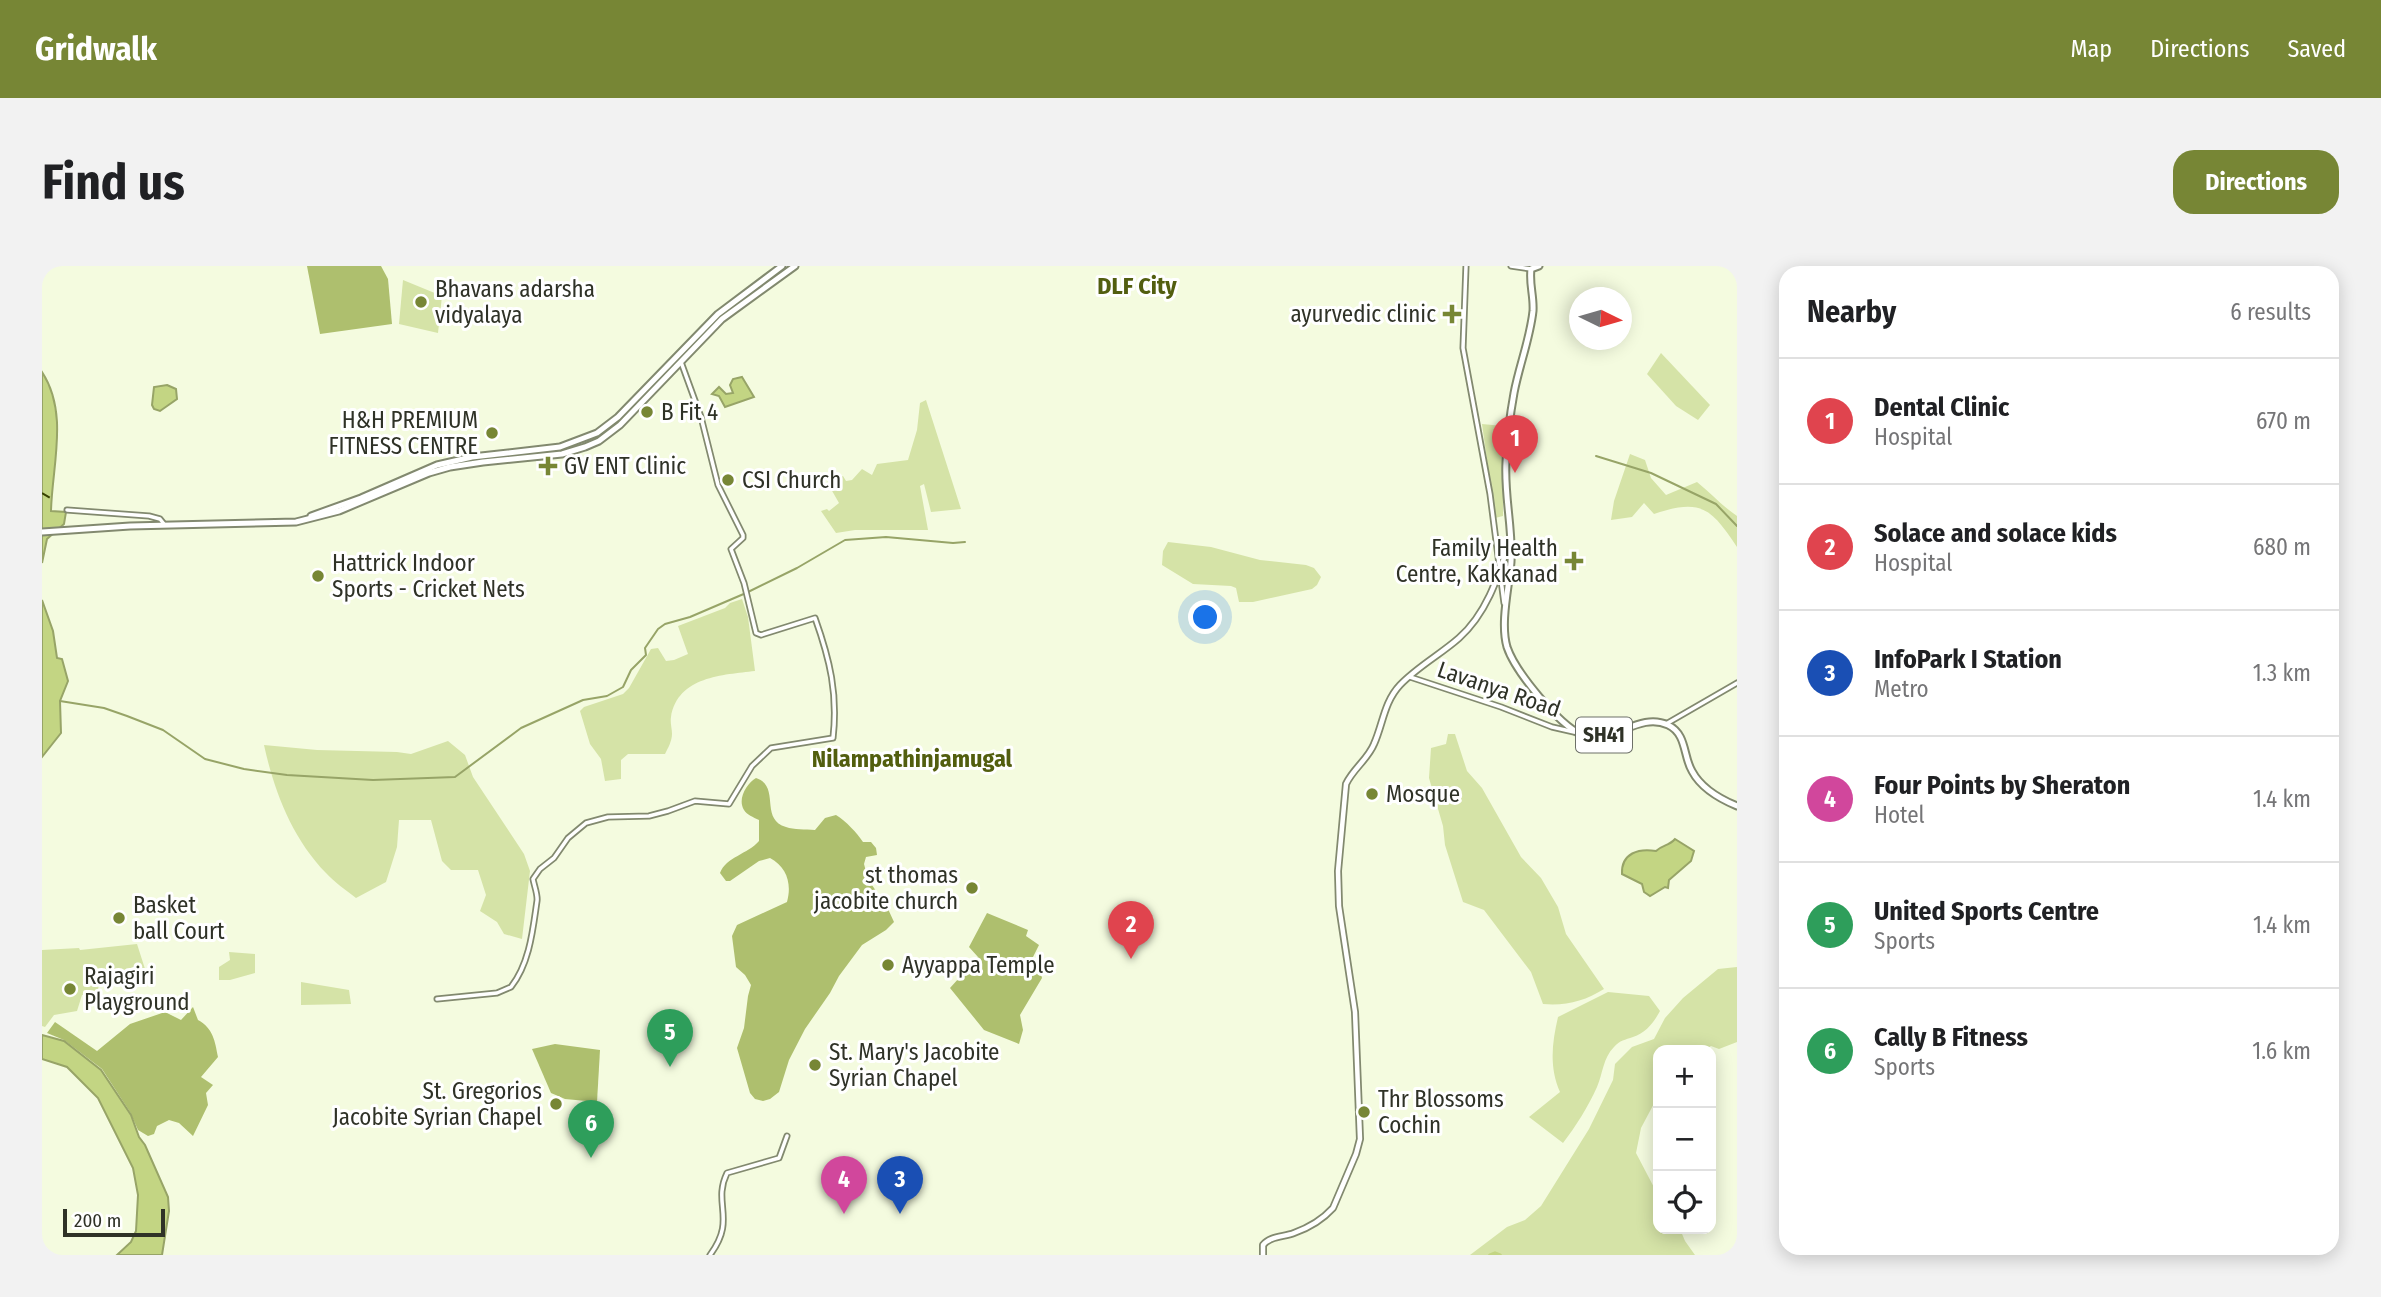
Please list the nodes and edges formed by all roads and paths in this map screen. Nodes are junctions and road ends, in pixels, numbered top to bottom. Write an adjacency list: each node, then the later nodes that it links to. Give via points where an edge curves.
1 (782, 266): 8 (main road, via 718,314 606,428 560,447)
2 (795, 266): 7 (main road, via 722,319)
3 (1466, 266): 13 (street, via 1463,348)
4 (1511, 266): 6 (street)
5 (1539, 266): 6 (main road)
6 (1531, 269): 12 (main road, SH41, via 1533,308 1514,392 1506,461)
7 (681, 362): 8 (main road, via 620,425 598,441 562,454); 20 (street, via 718,485 743,534 731,549 756,633 815,618 832,680 833,738 771,748 752,766 729,804 695,801 649,816 608,817 586,823 533,878 535,926 511,986)
8 (505, 459): 10 (main road, via 429,473 340,511 284,523)
9 (67, 510): 10 (street, via 149,516)
10 (166, 526): 11 (main road)
11 (42, 532)
12 (1511, 539): 13 (main road); 14 (main road, SH41)
13 (1500, 572): 14 (street); 15 (main road, via 1469,629)
14 (1506, 608): 18 (main road, SH41, via 1509,652 1535,693)
15 (1410, 677): 18 (street, Lavanya Road); 23 (main road, via 1389,703 1373,747 1352,772 1343,804 1339,906 1355,1012 1359,1148 1328,1214 1297,1232 1268,1240)
16 (1737, 683): 17 (street)
17 (1665, 724): 18 (main road, SH41, via 1644,722 1596,737); 19 (main road, SH41, via 1682,738 1700,783)
18 (1578, 733)
19 (1737, 806)
20 (437, 999)
21 (787, 1136): 22 (street, via 779,1158 727,1173 722,1192 725,1227)
22 (710, 1255)
23 (1263, 1255)

